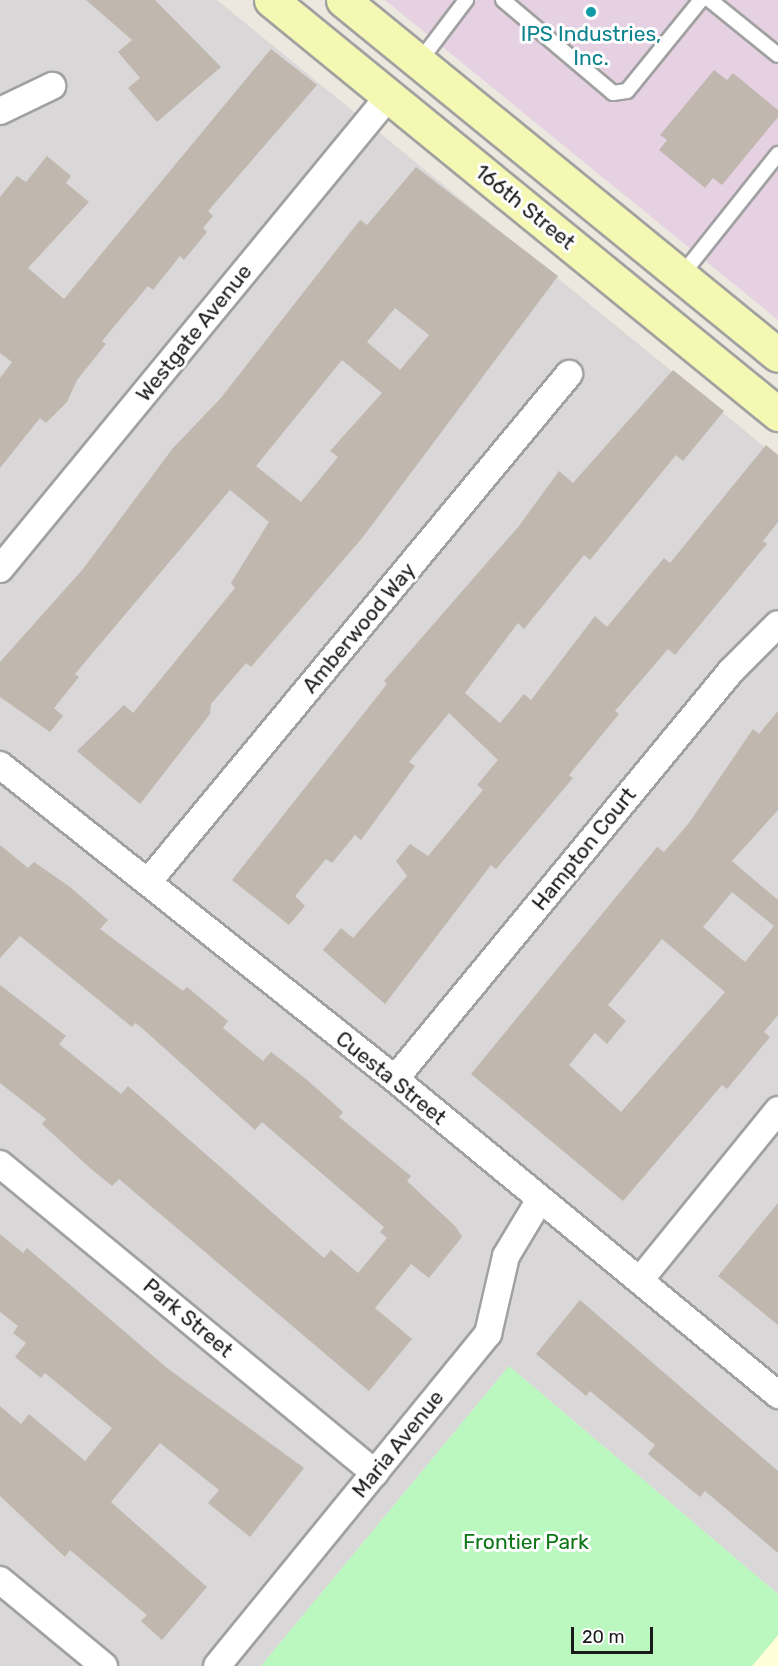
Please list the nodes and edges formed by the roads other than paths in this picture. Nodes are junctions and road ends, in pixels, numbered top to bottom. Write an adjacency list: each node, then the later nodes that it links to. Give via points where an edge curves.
1 (271, 0): 10 (street, 166th Street)
2 (343, 0): 8 (street)
3 (466, 0): 8 (lane)
4 (503, 0): 5 (lane, via 613,93 627,91)
5 (701, 0)
6 (710, 0): 7 (lane)
7 (778, 55)
8 (419, 62): 10 (street); 13 (street)
9 (52, 86): 11 (street)
10 (389, 96): 16 (street, 166th Street); 17 (street, Westgate Avenue)
11 (0, 111)
12 (778, 154): 13 (lane)
13 (681, 276): 14 (street)
14 (778, 356)
15 (569, 374): 20 (street, Amberwood Way)
16 (778, 414)
17 (0, 569)
18 (778, 624): 21 (street, Hampton Court, via 731,671)
19 (0, 765): 20 (street, Cuesta Street)
20 (148, 882): 21 (street, Cuesta Street)
21 (395, 1079): 24 (street, Cuesta Street)
22 (778, 1110): 25 (street)
23 (0, 1164): 27 (street, Park Street)
24 (539, 1201): 25 (street, Cuesta Street); 27 (street, Maria Avenue, via 506,1256 488,1334)
25 (640, 1280): 26 (street, Cuesta Street)
26 (778, 1395)
27 (375, 1473): 30 (street, Maria Avenue)
28 (0, 1580): 29 (street)
29 (104, 1666)
30 (217, 1666)

